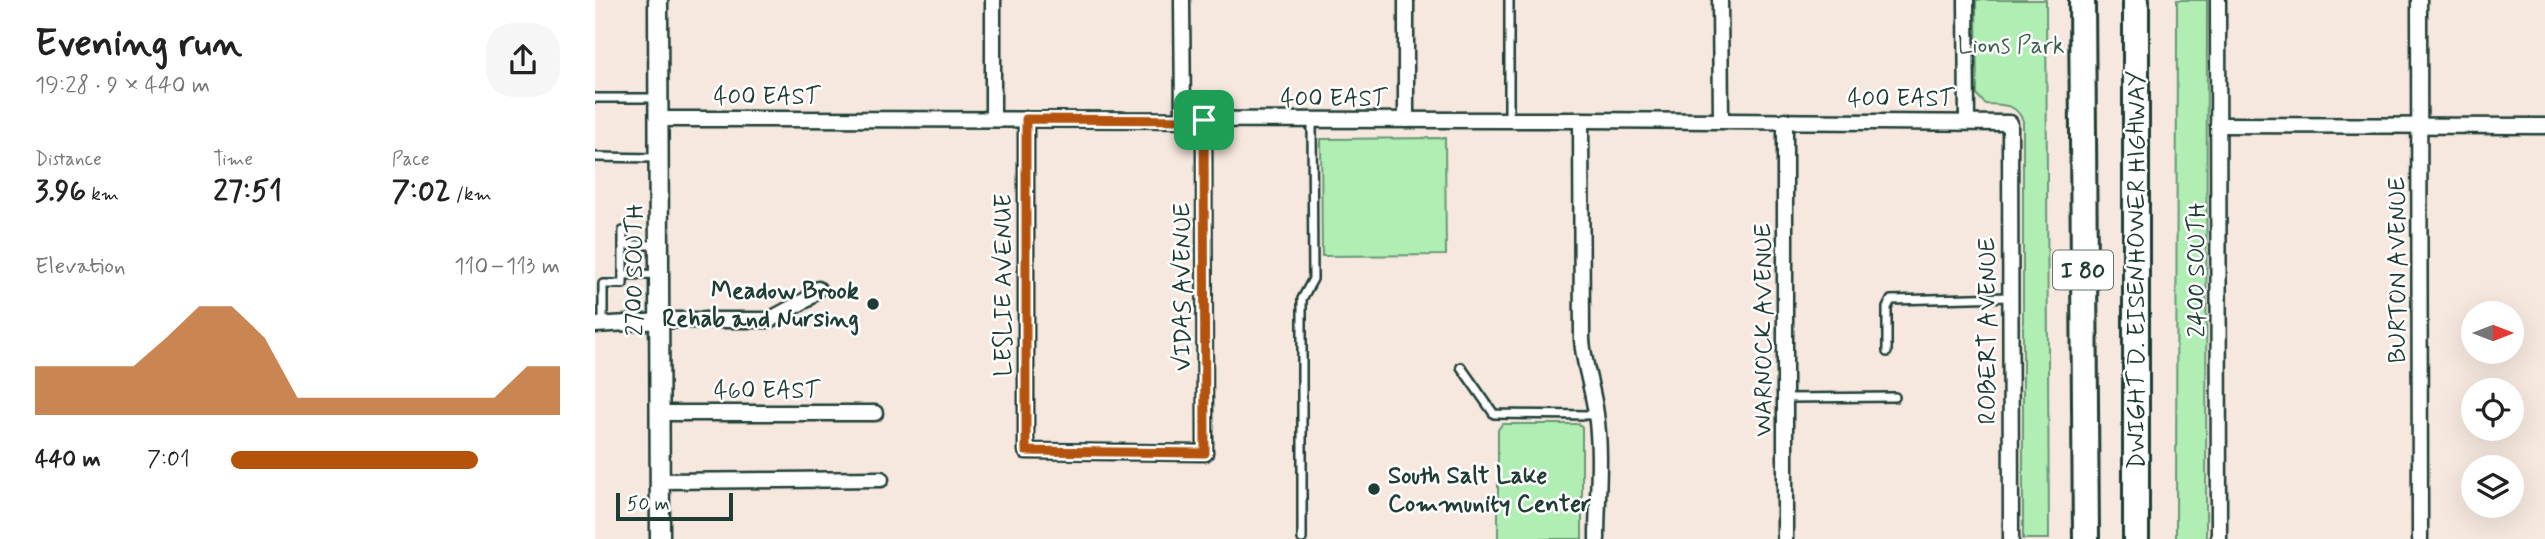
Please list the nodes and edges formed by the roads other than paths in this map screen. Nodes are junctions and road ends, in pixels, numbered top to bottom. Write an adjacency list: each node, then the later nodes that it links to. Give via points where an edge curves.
1 (658, 0): 13 (street, 2700 SOUTH)
2 (993, 0): 14 (street)
3 (1182, 0): 17 (street)
4 (1406, 0): 20 (street)
5 (1509, 0): 21 (lane)
6 (1720, 0): 23 (street)
7 (1966, 0): 25 (street)
8 (2082, 0): 56 (highway, DWIGHT D. EISENHOWER HIGHWAY / I 80)
9 (2136, 0): 57 (highway, DWIGHT D. EISENHOWER HIGHWAY / I 80)
10 (2218, 0): 27 (street, 2400 SOUTH)
11 (2419, 0): 28 (street, BURTON AVENUE)
12 (595, 98): 13 (lane)
13 (658, 99): 15 (street, 2700 SOUTH)
14 (993, 118): 15 (street, 400 EAST); 16 (street, 400 EAST)
15 (658, 119): 31 (street, 2700 SOUTH)
16 (1026, 119): 17 (street, 400 EAST); 48 (street, LESLIE AVENUE, via 1026,451)
17 (1183, 120): 18 (street, 400 EAST)
18 (1204, 120): 19 (street, 400 EAST); 48 (street, VIDAS AVENUE)
19 (1311, 120): 20 (street, 400 EAST); 52 (lane, via 1313,279 1303,299)
20 (1406, 120): 21 (street, 400 EAST)
21 (1510, 120): 22 (street, 400 EAST)
22 (1581, 120): 23 (street, 400 EAST); 47 (street, via 1582,340)
23 (1721, 120): 24 (street, 400 EAST)
24 (1786, 120): 25 (street, 400 EAST); 44 (street, WARNOCK AVENUE)
25 (1967, 122): 26 (street, 400 EAST)
26 (2010, 122): 38 (street, ROBERT AVENUE)
27 (2218, 125): 28 (street); 58 (street, 2400 SOUTH)
28 (2419, 125): 29 (street); 59 (street, BURTON AVENUE)
29 (2545, 126)
30 (595, 157): 31 (lane)
31 (659, 158): 33 (street, 2700 SOUTH)
32 (623, 231): 34 (lane)
33 (658, 244): 34 (lane); 35 (street, 2700 SOUTH)
34 (623, 245): 36 (lane)
35 (659, 274): 36 (lane); 39 (street, 2700 SOUTH)
36 (623, 275): 40 (lane, via 623,284 603,284)
37 (818, 289): 39 (street, via 769,320)
38 (2010, 297): 41 (lane, via 1891,300); 55 (street, ROBERT AVENUE)
39 (659, 322): 40 (street); 45 (street, 2700 SOUTH)
40 (599, 325)
41 (1887, 352)
42 (1461, 367): 47 (lane, via 1494,414)
43 (1895, 397): 44 (lane)
44 (1786, 398): 54 (street, WARNOCK AVENUE)
45 (660, 413): 46 (street, 460 EAST); 50 (street, 2700 SOUTH)
46 (875, 413)
47 (1596, 415): 53 (street)
48 (1205, 453)
49 (881, 479): 50 (street)
50 (660, 481): 51 (street, 2700 SOUTH)
51 (660, 539)
52 (1302, 539)
53 (1597, 539)
54 (1786, 539)
55 (2011, 539)
56 (2086, 539)
57 (2136, 539)
58 (2219, 539)
59 (2420, 539)

